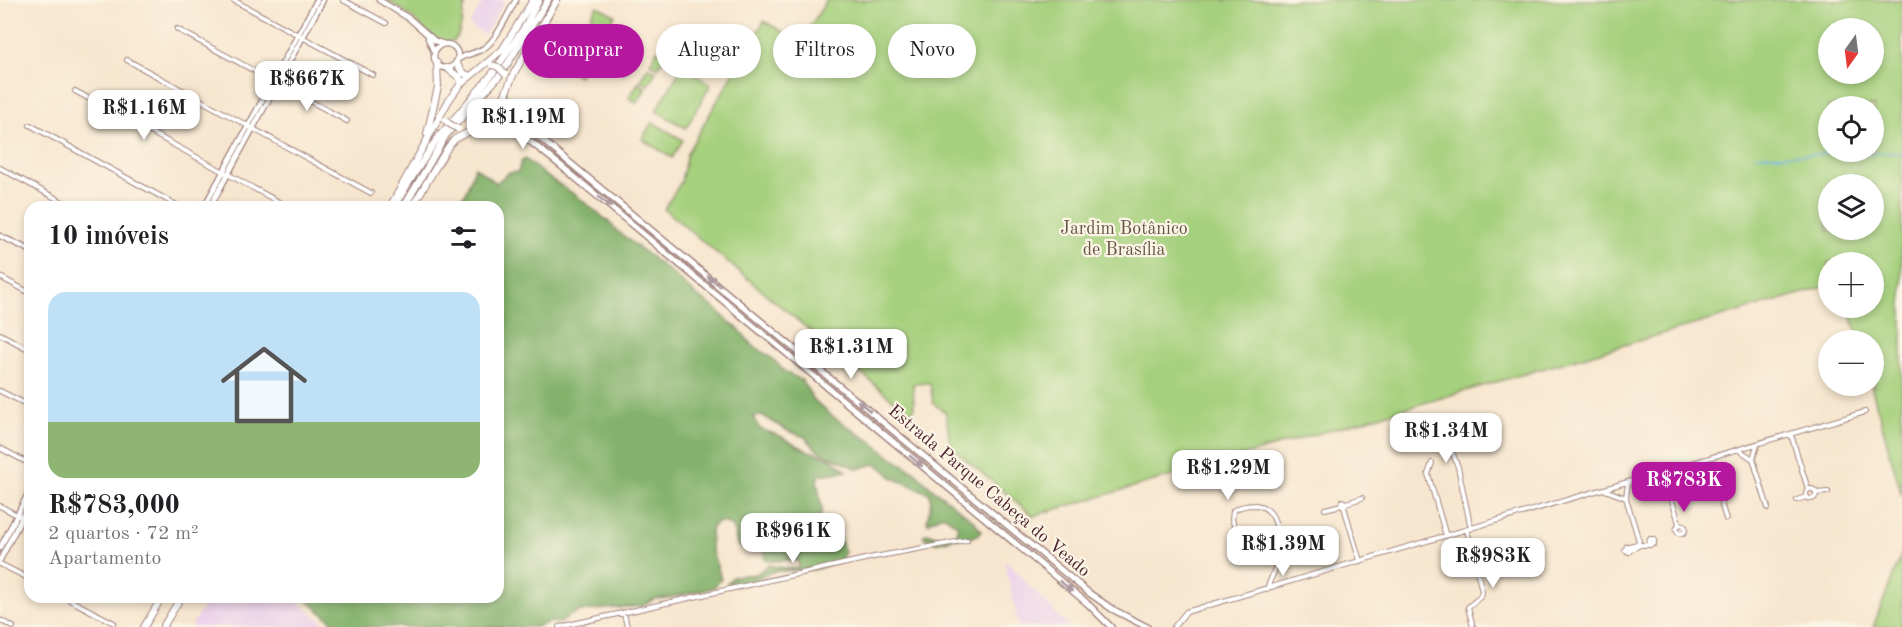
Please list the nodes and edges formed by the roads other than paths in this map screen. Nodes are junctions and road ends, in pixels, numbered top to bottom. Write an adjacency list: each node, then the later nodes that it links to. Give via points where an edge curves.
1 (233, 0): 14 (street)
2 (317, 0): 14 (street)
3 (323, 0): 14 (street)
4 (343, 0): 11 (street)
5 (379, 0): 13 (street)
6 (516, 0): 18 (street, via 486,47)
7 (533, 0): 22 (highway, via 502,50)
8 (539, 0): 46 (highway, via 493,73 436,140)
9 (548, 0): 47 (highway, via 502,73 450,130)
10 (557, 0): 28 (highway)
11 (386, 23)
12 (177, 29): 26 (street)
13 (427, 35): 15 (street); 17 (street)
14 (300, 36): 24 (street); 26 (street)
15 (444, 44): 16 (street); 17 (street)
16 (456, 49): 18 (street); 20 (street)
17 (434, 52): 21 (street)
18 (473, 53): 20 (street)
19 (127, 60): 34 (street)
20 (457, 62): 23 (street); 25 (highway, via 462,73)
21 (437, 63): 23 (street); 36 (highway, via 438,87)
22 (480, 67): 25 (highway); 28 (highway, bridge, via 498,67 505,74)
23 (447, 68): 27 (highway, via 459,78)
24 (373, 75)
25 (470, 76): 27 (highway)
26 (275, 82): 31 (street); 34 (street)
27 (460, 85): 30 (highway)
28 (507, 89): 32 (highway, via 499,109); 50 (main road, Estrada Parque Cabeça do Veado, via 509,105 517,119)
29 (75, 91): 38 (street)
30 (444, 110): 35 (highway, bridge, via 448,123); 36 (highway)
31 (347, 121)
32 (488, 122): 35 (highway); 53 (main road, Estrada Parque Cabeça do Veado, one-way to 53, via 504,120)
33 (30, 125): 41 (street)
34 (250, 127): 38 (street); 39 (street)
35 (469, 130): 48 (highway, via 448,147)
36 (423, 148): 45 (highway)
37 (0, 168): 40 (street)
38 (226, 173): 42 (street); 43 (street); 44 (street)
39 (371, 193)
40 (61, 201)
41 (169, 201)
42 (208, 201)
43 (213, 201)
44 (277, 201)
45 (393, 201)
46 (398, 201)
47 (407, 201)
48 (416, 201)
49 (0, 236): 51 (street)
50 (666, 241): 52 (main road, Estrada Parque Cabeça do Veado); 53 (main road)
51 (24, 247)
52 (672, 247): 54 (main road); 107 (main road, Estrada Parque Cabeça do Veado, one-way to 52, via 1100,602 1023,540)
53 (660, 248): 54 (main road, Estrada Parque Cabeça do Veado)
54 (667, 253): 113 (main road, Estrada Parque Cabeça do Veado, one-way to 113)
55 (0, 277): 56 (street)
56 (24, 289)
57 (0, 334): 58 (street)
58 (24, 347)
59 (0, 391): 60 (street)
60 (24, 403)
61 (1865, 412): 63 (street)
62 (1441, 419): 91 (street, via 1456,458)
63 (1791, 435): 64 (street); 73 (street)
64 (1757, 445): 66 (street); 67 (street)
65 (0, 448): 68 (street)
66 (1739, 450): 67 (street); 69 (street)
67 (1753, 459): 84 (street)
68 (24, 461)
69 (1698, 462): 71 (street); 89 (street, via 1713,478)
70 (1432, 463): 92 (street, via 1428,474)
71 (1651, 476): 72 (street); 90 (street, via 1670,495)
72 (1628, 483): 74 (street); 79 (street)
73 (1808, 489): 76 (street); 77 (street)
74 (1604, 490): 79 (street); 91 (street)
75 (1828, 492): 76 (street)
76 (1816, 493): 77 (street, via 1813,498)
77 (1806, 497): 80 (street)
78 (1362, 498): 81 (street)
79 (1626, 498): 94 (street)
80 (1797, 500)
81 (1343, 505): 85 (street); 97 (street)
82 (0, 506): 87 (street)
83 (24, 506): 87 (street)
84 (1768, 508)
85 (1325, 509)
86 (24, 510): 87 (street)
87 (20, 516): 88 (street); 95 (street); 98 (street)
88 (24, 518)
89 (1726, 519)
90 (1679, 524)
91 (1469, 529): 92 (street); 117 (street, via 1482,591 1468,607)
92 (1446, 536): 97 (street)
93 (967, 540): 104 (street)
94 (1639, 541): 94 (street, via 1630,548 1651,542 1643,542)
95 (0, 548)
96 (1278, 553): 96 (street, via 1276,524 1269,510 1252,505 1233,511 1240,544 1255,544 1266,552); 100 (street)
97 (1360, 561): 100 (street)
98 (0, 562): 99 (street)
99 (24, 576)
100 (1267, 589): 116 (street, via 1186,612)
101 (76, 603): 106 (street)
102 (158, 603): 109 (highway)
103 (177, 603): 110 (highway)
104 (624, 613): 111 (street); 112 (street)
105 (0, 620): 108 (street)
106 (114, 623)
107 (1140, 624): 114 (main road); 115 (main road, Estrada Parque Cabeça do Veado)
108 (13, 627)
109 (144, 627)
110 (163, 627)
111 (559, 627)
112 (627, 627)
113 (1111, 627)
114 (1132, 627)
115 (1147, 627)
116 (1174, 627)
117 (1473, 627)

